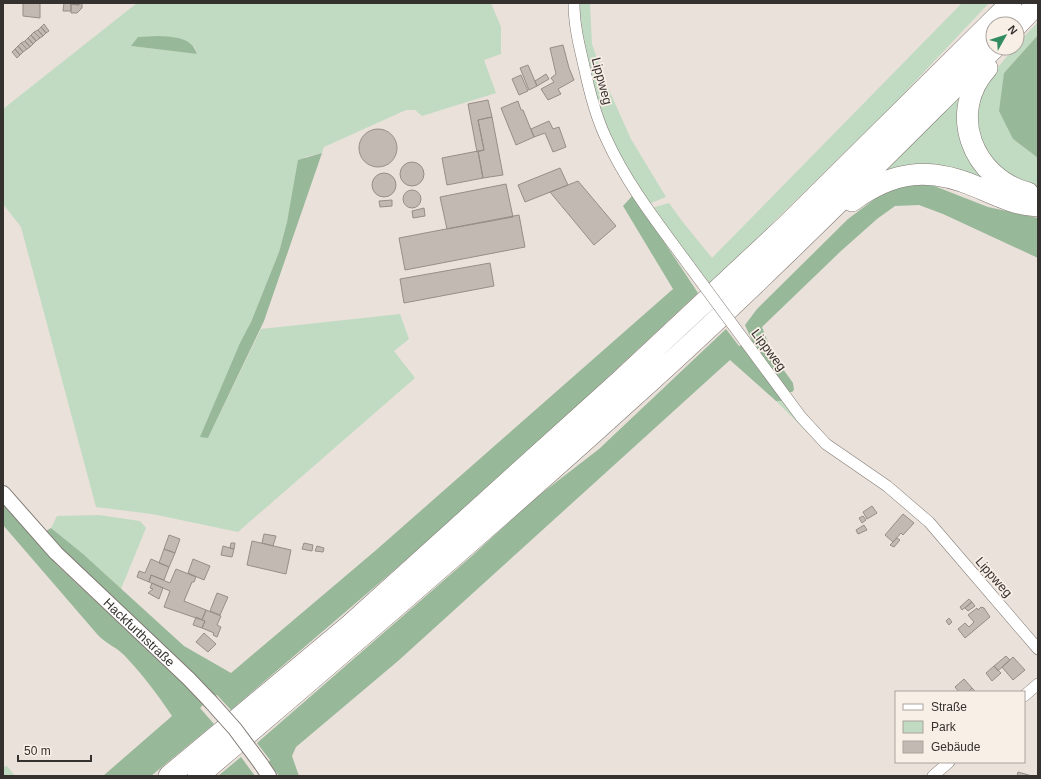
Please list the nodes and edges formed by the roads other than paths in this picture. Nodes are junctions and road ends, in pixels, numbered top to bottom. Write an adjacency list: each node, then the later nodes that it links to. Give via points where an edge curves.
1 (574, 3): 9 (street, Lippweg, bridge, via 575,25 582,59 606,138 644,203 801,417 826,444 914,507)
2 (1018, 12): 13 (highway, via 619,382 350,625)
3 (986, 56): 7 (highway)
4 (998, 56): 5 (highway, via 980,76 971,92 968,105 970,138 978,157 993,176 1018,190)
5 (1038, 195)
6 (1038, 206): 7 (highway, via 1015,203 966,182 941,175 913,173 885,181 866,190 843,208)
7 (827, 214): 14 (highway, via 636,394 360,639)
8 (3, 493): 15 (street, Hackfurthstraße, bridge, via 56,553 210,701)
9 (1038, 650)
10 (1038, 684): 11 (street)
11 (1025, 695)
12 (948, 763): 16 (street)
13 (169, 776)
14 (198, 776)
15 (269, 776)
16 (933, 776)

